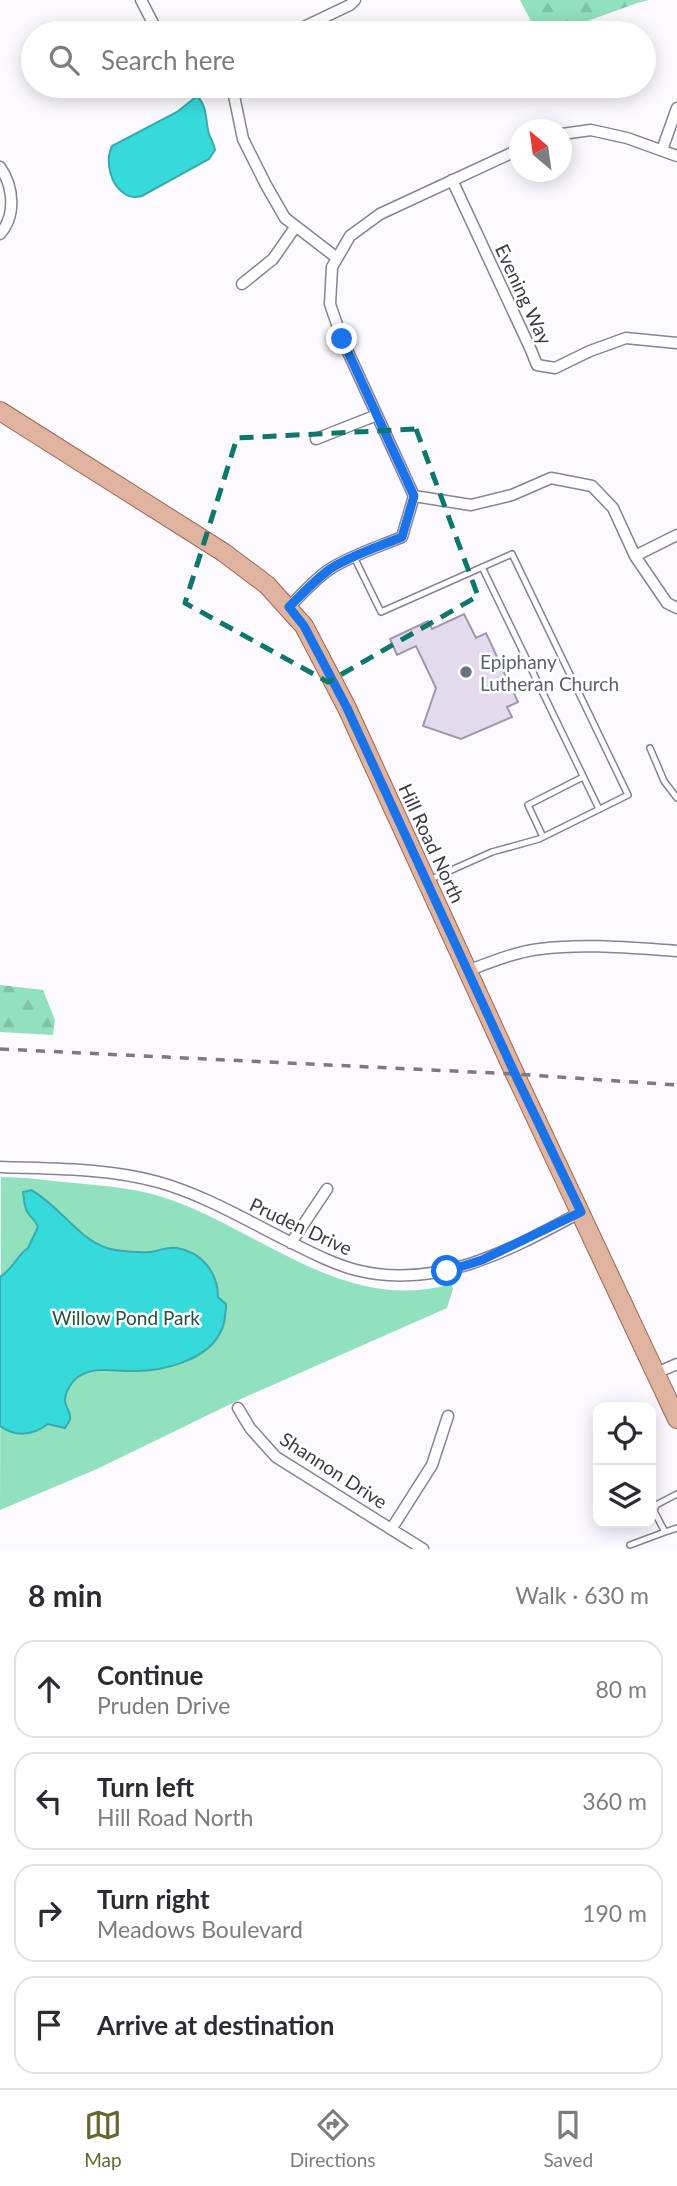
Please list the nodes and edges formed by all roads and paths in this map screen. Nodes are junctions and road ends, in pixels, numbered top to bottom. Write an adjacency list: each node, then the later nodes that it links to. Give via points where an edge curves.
1 (141, 0): 3 (street)
2 (355, 0): 4 (street)
3 (152, 21)
4 (316, 21)
5 (234, 98): 13 (street, via 243,139 285,218)
6 (677, 108): 8 (street)
7 (572, 133): 8 (street, via 591,130)
8 (662, 150): 10 (street)
9 (509, 154): 12 (street)
10 (677, 156)
11 (0, 167): 14 (street, via 13,206)
12 (452, 180): 15 (street, via 380,214 350,236); 17 (street, Evening Way, via 537,365 555,368 625,338)
13 (296, 226): 15 (street); 16 (street, via 272,258)
14 (0, 234)
15 (337, 258): 19 (street, via 332,267 330,304)
16 (242, 284)
17 (677, 343)
18 (0, 411): 26 (main road, Hill Road North, via 223,552)
19 (377, 415): 20 (street); 21 (street)
20 (316, 439)
21 (414, 496): 23 (street, via 471,505 512,495 551,478 592,486 613,508); 24 (street, via 402,537)
22 (677, 535): 23 (street)
23 (635, 555): 27 (street, via 667,603)
24 (354, 557): 25 (lane, via 381,612); 26 (street, via 316,580)
25 (482, 567): 29 (lane); 31 (lane, via 512,554 628,795)
26 (289, 607): 33 (main road, Hill Road North, via 323,658)
27 (677, 608)
28 (650, 748): 30 (lane)
29 (583, 777): 31 (lane); 32 (lane, via 528,805)
30 (677, 798)
31 (598, 809): 32 (lane)
32 (543, 837): 33 (lane, via 492,852)
33 (426, 881): 35 (main road, Hill Road North)
34 (677, 951): 35 (street, via 541,949)
35 (467, 971): 38 (main road, Hill Road North)
36 (0, 1167): 39 (street, Pruden Drive, via 101,1172 158,1182)
37 (327, 1189): 39 (street)
38 (581, 1212): 39 (street, Pruden Drive, via 482,1260 429,1274 356,1270); 41 (main road, Hill Road North)
39 (291, 1243)
40 (677, 1364): 41 (street)
41 (656, 1373): 44 (main road, Hill Road North)
42 (238, 1408): 46 (street, Shannon Drive, via 276,1457)
43 (448, 1416): 46 (street, via 432,1465)
44 (677, 1419)
45 (677, 1494): 48 (lane, via 656,1505 654,1511)
46 (392, 1528): 50 (street, Shannon Drive)
47 (677, 1528): 48 (lane)
48 (665, 1532): 49 (lane)
49 (630, 1545)
50 (423, 1549)

